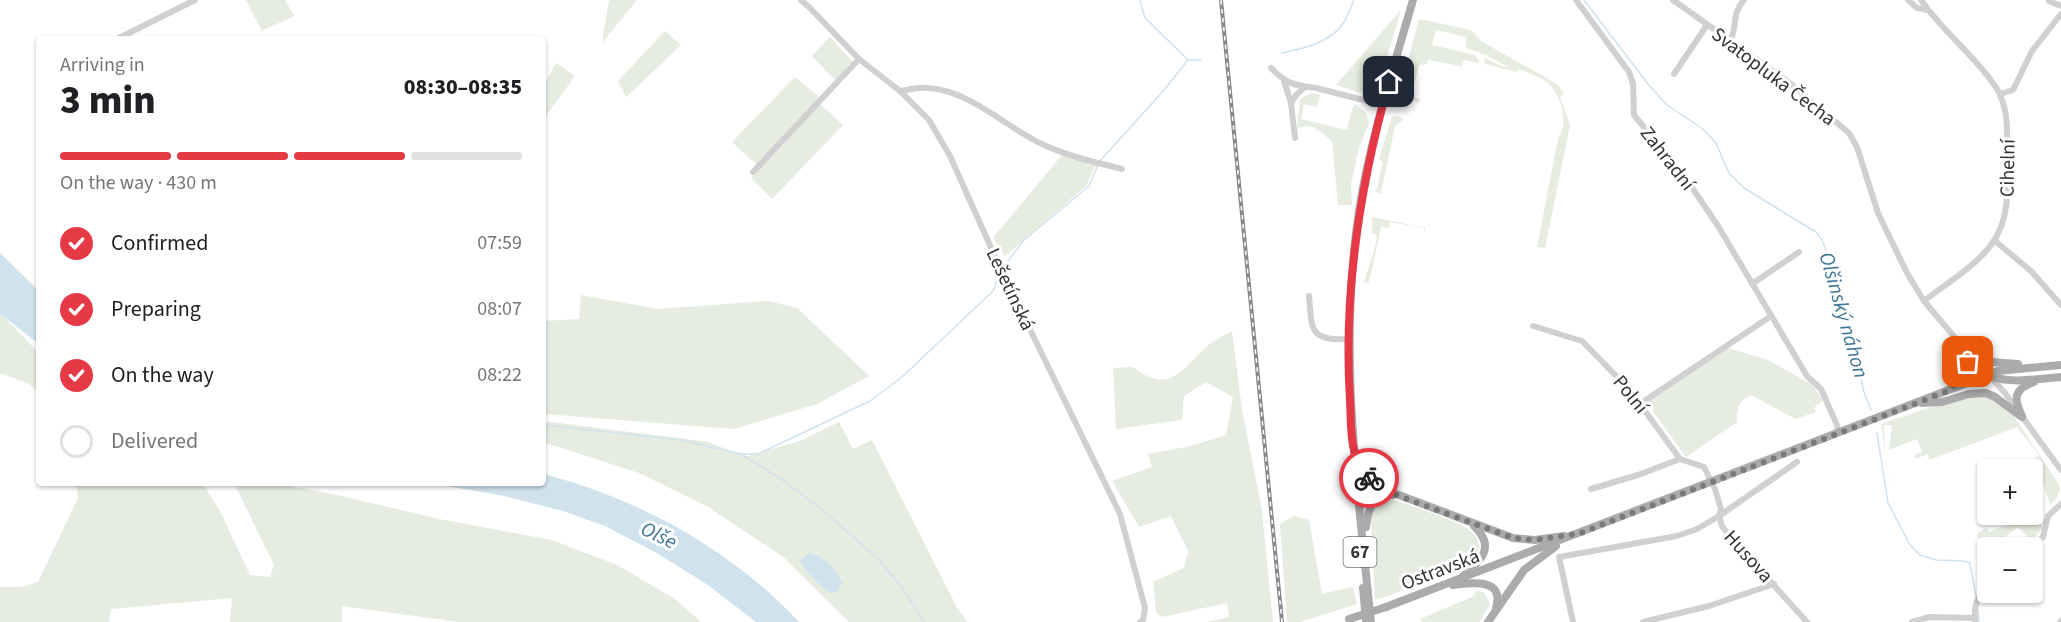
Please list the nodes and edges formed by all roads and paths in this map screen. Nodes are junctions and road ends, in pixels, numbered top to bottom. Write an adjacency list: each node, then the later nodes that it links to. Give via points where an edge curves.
1 (195, 0): 14 (street)
2 (801, 0): 16 (street, Lešetínská)
3 (1413, 0): 24 (main road, 67)
4 (1576, 0): 30 (street, Zahradní, via 1629,72 1634,115 1687,180)
5 (1673, 0): 13 (street, Svatopluka Čecha)
6 (1744, 0): 15 (street, via 1737,8)
7 (1908, 0): 11 (street, via 1917,8)
8 (1921, 0): 11 (street, Cihelní)
9 (2049, 1): 10 (street)
10 (2061, 6)
11 (1928, 10): 22 (street, Cihelní, via 1977,62)
12 (2061, 14): 22 (street, via 2032,51 2013,90)
13 (1707, 25): 15 (street, Svatopluka Čecha); 18 (street)
14 (123, 36)
15 (1730, 41): 32 (street, Svatopluka Čecha, via 1791,84 1849,133 1878,213)
16 (859, 59): 21 (street, Lešetínská); 27 (street)
17 (1271, 68): 19 (street)
18 (1674, 74)
19 (1284, 81): 20 (street); 23 (street)
20 (1304, 88): 23 (street); 24 (street, via 1316,87)
21 (900, 91): 26 (street, via 928,88 948,92 978,105 1041,144); 71 (street, Lešetínská, via 929,120 950,156 1120,514 1145,608)
22 (2000, 94): 28 (street, Cihelní, via 2006,113 2007,188 2005,216)
23 (1292, 103): 25 (street)
24 (1383, 105): 36 (main road, 67, via 1359,214)
25 (1295, 138)
26 (1122, 169)
27 (753, 172)
28 (1995, 241): 32 (street, Cihelní, via 1981,258); 33 (street, via 2031,271)
29 (1799, 252): 30 (street)
30 (1752, 284): 34 (street, Zahradní)
31 (1309, 296): 36 (street, via 1315,332 1326,339)
32 (1924, 301): 37 (street, Svatopluka Čecha)
33 (2061, 305)
34 (1771, 316): 45 (street); 48 (street, Zahradní, via 1807,376 1821,389)
35 (1533, 326): 45 (street, Polní, via 1582,341)
36 (1349, 339): 49 (main road, 67)
37 (1961, 344): 38 (street, Svatopluka Čecha); 44 (main road, via 1968,366)
38 (1968, 353): 40 (main road, via 1997,363); 41 (street, Svatopluka Čecha)
39 (2061, 364): 40 (main road)
40 (2041, 366): 41 (main road, Ostravská, via 2002,370)
41 (1989, 376): 43 (main road, via 2008,381); 44 (main road, Ostravská); 47 (street, Svatopluka Čecha)
42 (2061, 377): 43 (main road)
43 (2044, 378): 47 (main road, via 2018,393 2016,401)
44 (1948, 391): 46 (main road, Ostravská)
45 (1640, 404): 50 (street, Polní)
46 (1913, 404): 47 (main road, via 1986,393); 48 (main road, Ostravská)
47 (2022, 417): 52 (street, Svatopluka Čecha)
48 (1838, 433): 54 (main road, Ostravská)
49 (1354, 450): 53 (main road, 67); 56 (main road, 67, via 1371,481)
50 (1680, 459): 54 (street, Polní, via 1704,467); 55 (street)
51 (1797, 462): 59 (street)
52 (2061, 470)
53 (1356, 482): 56 (main road, 67); 64 (main road, 67); 73 (main road, 67)
54 (1712, 482): 59 (street, Husova, via 1721,509); 61 (main road, Ostravská)
55 (1591, 489)
56 (1388, 492): 57 (main road, 67)
57 (1399, 495): 60 (main road, 67); 64 (main road, via 1382,496 1371,505)
58 (2061, 504): 62 (street, via 2048,516)
59 (1719, 516): 66 (street, Husova, via 1732,539); 76 (street, via 1677,536 1559,557)
60 (1470, 523): 61 (main road, via 1517,539); 65 (main road, via 1484,539 1484,553)
61 (1578, 534): 63 (main road, Ostravská)
62 (2043, 537)
63 (1566, 539): 65 (main road, Ostravská); 69 (main road, via 1524,570)
64 (1365, 550): 74 (main road, 67)
65 (1459, 580): 67 (main road, Ostravská)
66 (1773, 584): 77 (street, via 1709,606); 78 (street, Husova)
67 (1443, 586): 69 (main road, via 1487,584 1497,597); 72 (main road, Ostravská, bridge)
68 (1977, 601): 70 (street)
69 (1494, 612): 75 (main road)
70 (1975, 620): 79 (street, via 1929,617)
71 (1140, 622)
72 (1340, 622)
73 (1366, 622)
74 (1371, 622)
75 (1488, 622)
76 (1573, 622)
77 (1643, 622)
78 (1807, 622)
79 (1912, 622)

